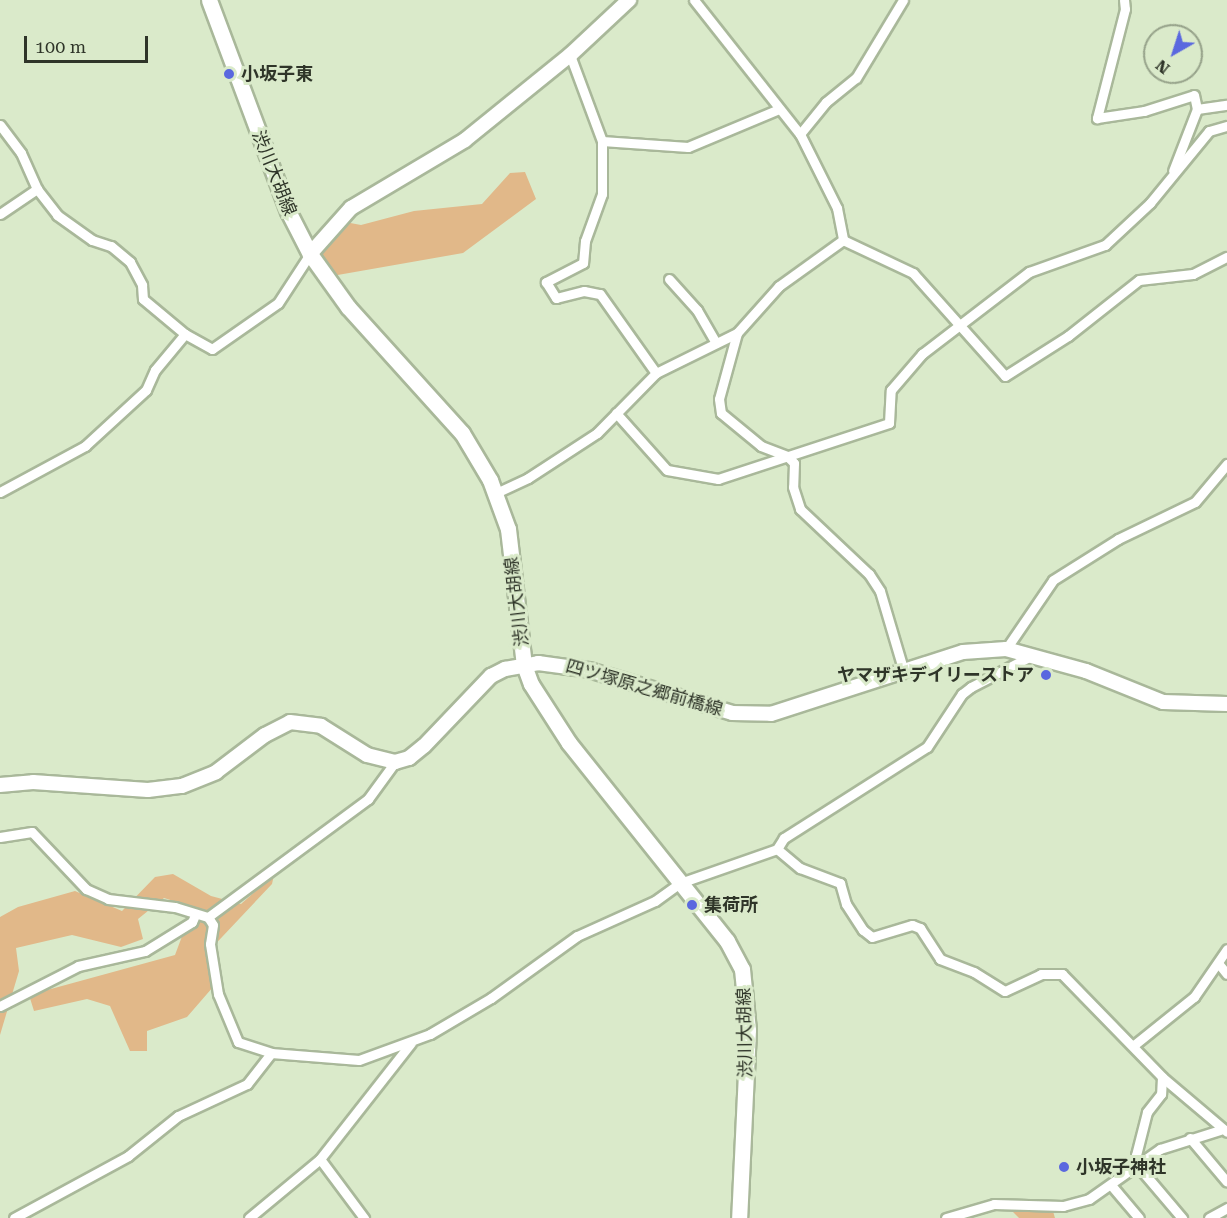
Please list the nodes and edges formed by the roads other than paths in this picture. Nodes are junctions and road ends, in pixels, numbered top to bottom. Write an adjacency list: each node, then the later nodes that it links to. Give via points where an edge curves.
1 (209, 0): 18 (main road, 渋川大胡線, via 288,211)
2 (629, 0): 6 (main road)
3 (694, 0): 9 (street)
4 (903, 0): 12 (street, via 856,78 826,102)
5 (1124, 0): 8 (street, via 1125,9 1096,118 1144,111 1194,95)
6 (570, 55): 13 (street); 18 (main road, via 465,140 351,208)
7 (1227, 105): 8 (street)
8 (1197, 109): 14 (street)
9 (779, 110): 12 (street); 13 (street, via 688,147)
10 (0, 125): 15 (street, via 21,153)
11 (1227, 126): 14 (street, via 1209,131)
12 (800, 134): 17 (street, via 837,208)
13 (602, 141): 25 (street, via 602,194 585,241 583,263 546,282 556,298 584,291 600,294)
14 (1168, 181): 21 (street, via 1105,245 1029,272)
15 (37, 189): 16 (street); 23 (street, via 57,215 92,240 111,246 130,262 142,285 143,299)
16 (0, 214)
17 (843, 240): 21 (street, via 913,273); 22 (street, via 779,286)
18 (310, 254): 23 (street, via 278,303 212,349); 30 (main road, 渋川大胡線, via 348,307 462,433)
19 (1227, 257): 21 (street, via 1193,273 1139,280 1068,336 1005,376)
20 (669, 279): 24 (street, via 697,310)
21 (958, 323): 27 (street, via 922,354 891,390 889,423)
22 (737, 333): 24 (street); 27 (street, via 719,399 721,413 761,446)
23 (184, 334): 29 (street, via 155,370 146,390 85,446)
24 (716, 343): 25 (street)
25 (656, 373): 26 (street)
26 (616, 413): 27 (street, via 667,470 718,479); 30 (street, via 597,433 528,478)
27 (787, 456): 34 (street, via 794,463 793,487 800,509 868,574 880,591)
28 (1227, 464): 31 (street, via 1195,502 1118,539 1053,580)
29 (0, 492)
30 (496, 493): 33 (main road, 渋川大胡線, via 508,529)
31 (1006, 649): 32 (main road, 四ツ塚原之郷前橋線); 34 (main road, 四ツ塚原之郷前橋線, via 963,652)
32 (1033, 655): 35 (main road, 四ツ塚原之郷前橋線, via 1086,671 1149,698); 39 (street, via 971,687 962,694 927,747 784,838)
33 (524, 665): 34 (main road, 四ツ塚原之郷前橋線, via 568,666 747,714 789,710); 36 (main road, 四ツ塚原之郷前橋線, via 491,676 424,746 409,758); 40 (main road, 渋川大胡線, via 547,713)
34 (904, 672)
35 (1227, 704)
36 (395, 762): 37 (main road, via 367,755 321,726 305,721 278,726 216,772 182,786 148,790 33,782); 42 (street, via 368,799)
37 (0, 784)
38 (0, 837): 41 (street, via 32,832 86,889 97,894 122,903 175,907)
39 (777, 849): 40 (street); 48 (street, via 800,868 840,883 846,904 863,930 872,936 912,925 920,928 940,959 974,972 1005,991 1041,974 1062,974)
40 (680, 883): 47 (street, via 655,901 577,936 491,998); 62 (main road, 渋川大胡線, via 727,941 742,969 747,990)
41 (195, 915): 42 (street); 46 (street, via 192,922 145,951 78,966)
42 (208, 917): 49 (street, via 213,925 210,944 218,994 238,1042)
43 (1227, 949): 44 (street)
44 (1218, 963): 45 (street); 48 (street, via 1194,997)
45 (1227, 974)
46 (0, 1006)
47 (411, 1043): 49 (street, via 396,1044 359,1060); 53 (street)
48 (1134, 1045): 50 (street)
49 (271, 1053): 59 (street, via 247,1084 178,1116 128,1156)
50 (1162, 1077): 51 (street); 54 (street, via 1161,1094 1147,1112)
51 (1223, 1131): 52 (street)
52 (1190, 1138): 54 (street, via 1160,1149); 55 (street)
53 (320, 1159): 60 (street); 61 (street)
54 (1137, 1165): 56 (street); 65 (street)
55 (1227, 1182)
56 (1111, 1185): 58 (street, via 1089,1199 1063,1206 994,1204); 64 (street)
57 (1227, 1208): 66 (street)
58 (965, 1215): 63 (street)
59 (14, 1218)
60 (249, 1218)
61 (364, 1218)
62 (740, 1218)
63 (946, 1218)
64 (1139, 1218)
65 (1182, 1218)
66 (1209, 1218)

